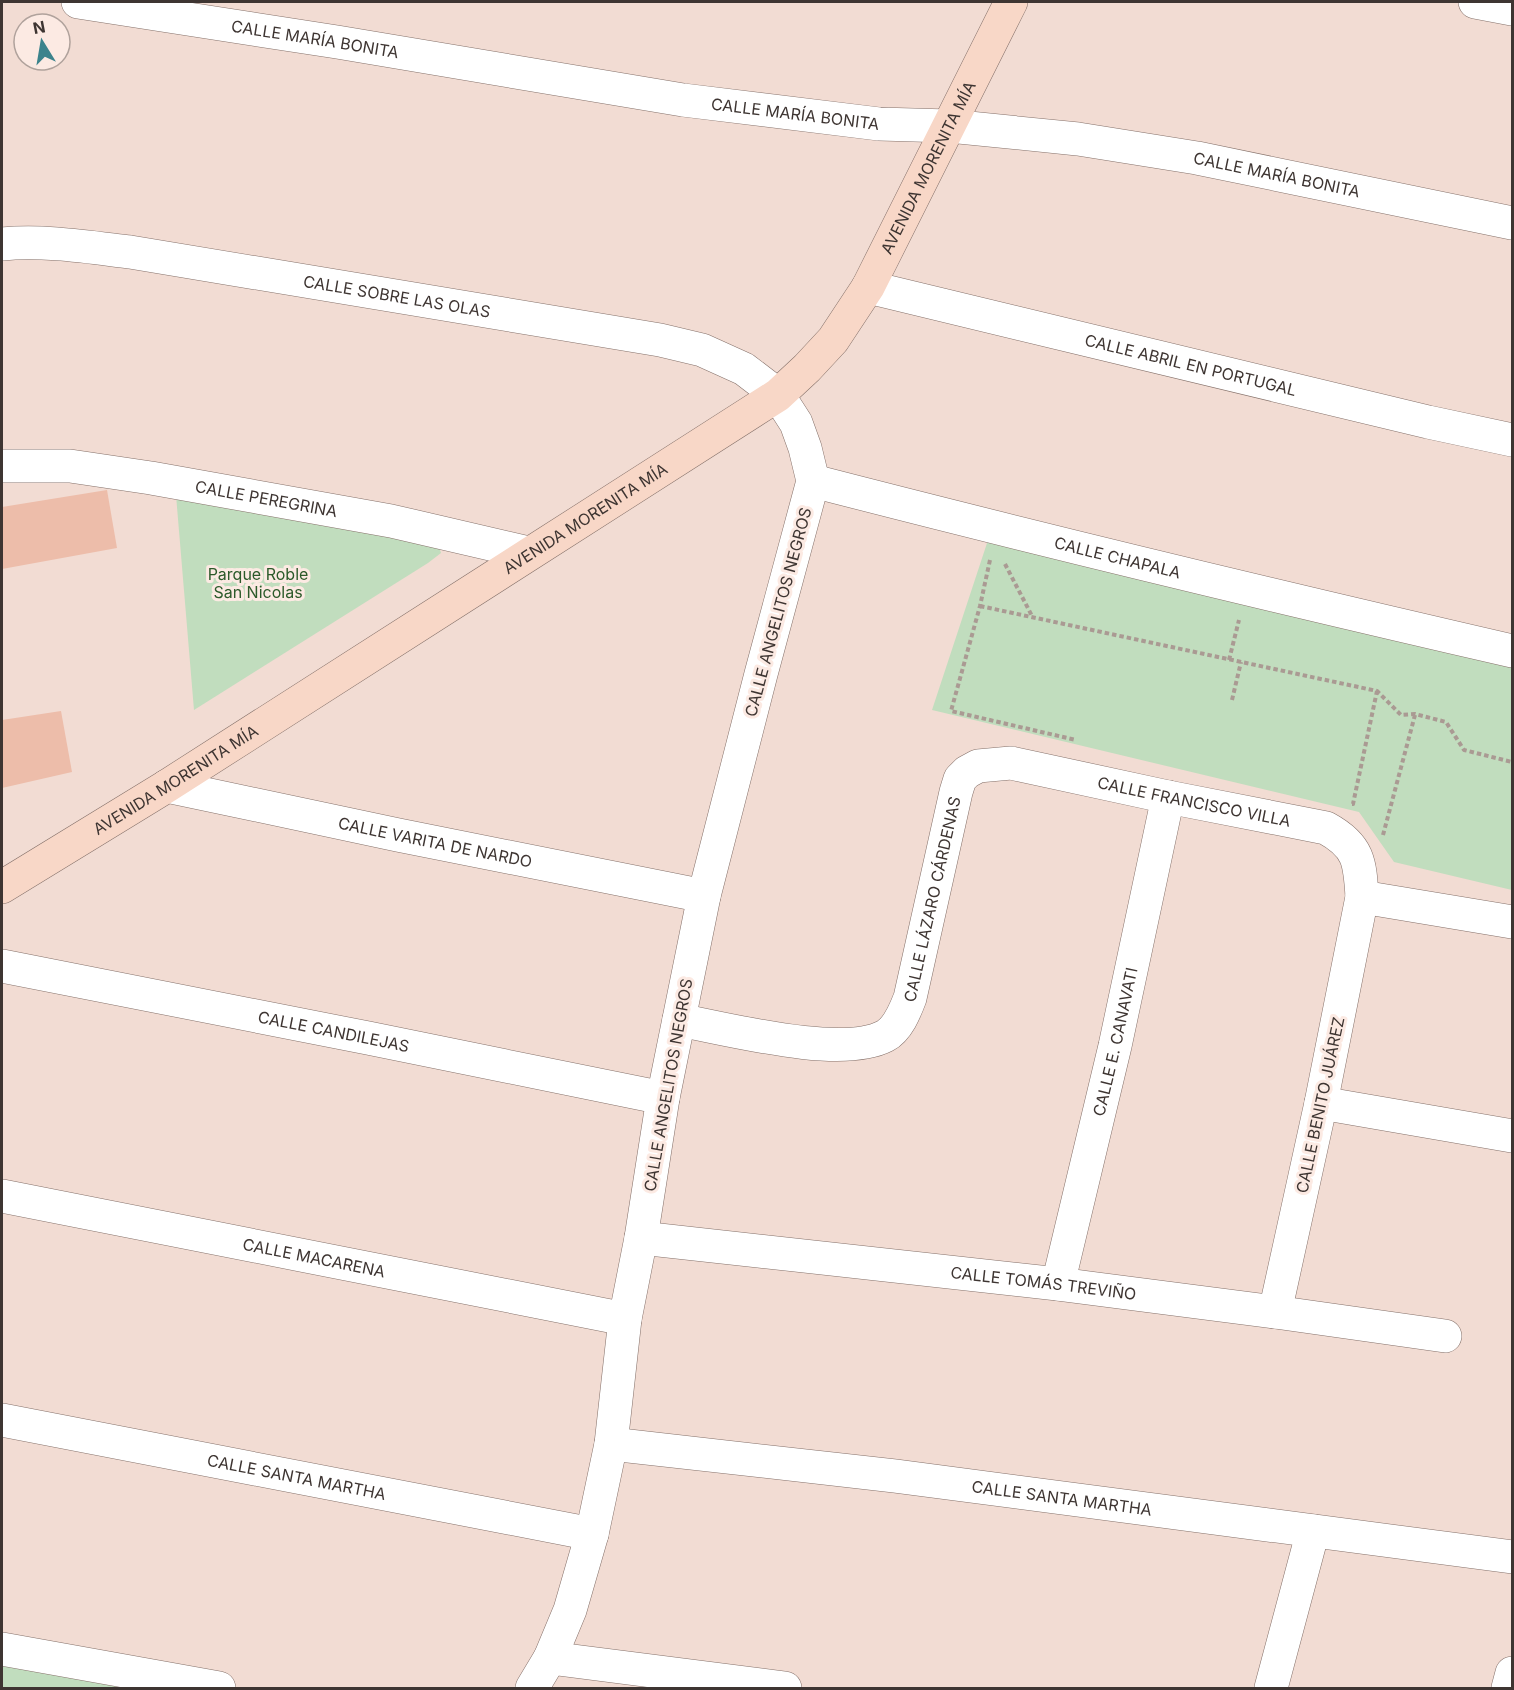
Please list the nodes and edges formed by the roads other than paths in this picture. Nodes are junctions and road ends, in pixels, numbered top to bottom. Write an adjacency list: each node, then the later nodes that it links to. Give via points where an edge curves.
1 (78, 2): 5 (street, CALLE MARÍA BONITA, via 683,100 879,124)
2 (1011, 2): 5 (street, AVENIDA MORENITA MÍA)
3 (1475, 2): 4 (street)
4 (1512, 9)
5 (949, 126): 6 (street, CALLE MARÍA BONITA, via 1078,139 1197,158); 8 (street, AVENIDA MORENITA MÍA)
6 (1512, 223)
7 (2, 244): 9 (street, CALLE SOBRE LAS OLAS, via 68,244 130,252 660,340 702,350 744,369)
8 (868, 287): 9 (street, AVENIDA MORENITA MÍA, via 833,340); 10 (street, CALLE ABRIL EN PORTUGAL)
9 (778, 395): 12 (street, via 796,423); 13 (street, AVENIDA MORENITA MÍA)
10 (1512, 440)
11 (2, 466): 13 (street, CALLE PEREGRINA, via 70,466 151,478 391,521)
12 (813, 481): 14 (street, CALLE CHAPALA, via 1033,538); 19 (street, CALLE ANGELITOS NEGROS)
13 (529, 553): 16 (street, AVENIDA MORENITA MÍA)
14 (1512, 651)
15 (978, 766): 17 (street, CALLE FRANCISCO VILLA, via 1011,763); 23 (street, CALLE LÁZARO CÁRDENAS, via 960,779 910,998 901,1019 887,1035 844,1045 814,1043)
16 (167, 786): 18 (street, AVENIDA MORENITA MÍA); 19 (street, CALLE VARITA DE NARDO)
17 (1168, 797): 20 (street, CALLE FRANCISCO VILLA, via 1326,828 1353,849 1361,872); 29 (street, CALLE E. CANAVATI, via 1115,1046)
18 (2, 887)
19 (704, 896): 23 (street, CALLE ANGELITOS NEGROS)
20 (1362, 897): 21 (street); 25 (street, CALLE BENITO JUÁREZ)
21 (1512, 922)
22 (2, 966): 24 (street, CALLE CANDILEJAS)
23 (679, 1020): 24 (street, CALLE ANGELITOS NEGROS)
24 (663, 1098): 28 (street, CALLE ANGELITOS NEGROS)
25 (1321, 1103): 26 (street); 30 (street, CALLE BENITO JUÁREZ)
26 (1512, 1136)
27 (2, 1196): 31 (street, CALLE MACARENA)
28 (641, 1238): 29 (street, CALLE TOMÁS TREVIÑO); 31 (street, CALLE ANGELITOS NEGROS)
29 (1058, 1284): 30 (street, CALLE TOMÁS TREVIÑO)
30 (1275, 1312): 32 (street, CALLE TOMÁS TREVIÑO)
31 (625, 1319): 34 (street, CALLE ANGELITOS NEGROS)
32 (1445, 1336)
33 (2, 1420): 36 (street, CALLE SANTA MARTHA)
34 (611, 1444): 35 (street, CALLE SANTA MARTHA, via 895,1476); 36 (street, CALLE ANGELITOS NEGROS)
35 (1313, 1531): 37 (street, CALLE SANTA MARTHA); 44 (street)
36 (592, 1534): 39 (street, CALLE ANGELITOS NEGROS, via 570,1610)
37 (1512, 1557)
38 (2, 1649): 41 (street)
39 (550, 1658): 42 (street, CALLE ANGELITOS NEGROS); 43 (street)
40 (1512, 1672): 45 (street)
41 (219, 1689)
42 (532, 1689)
43 (785, 1689)
44 (1271, 1689)
45 (1508, 1689)

